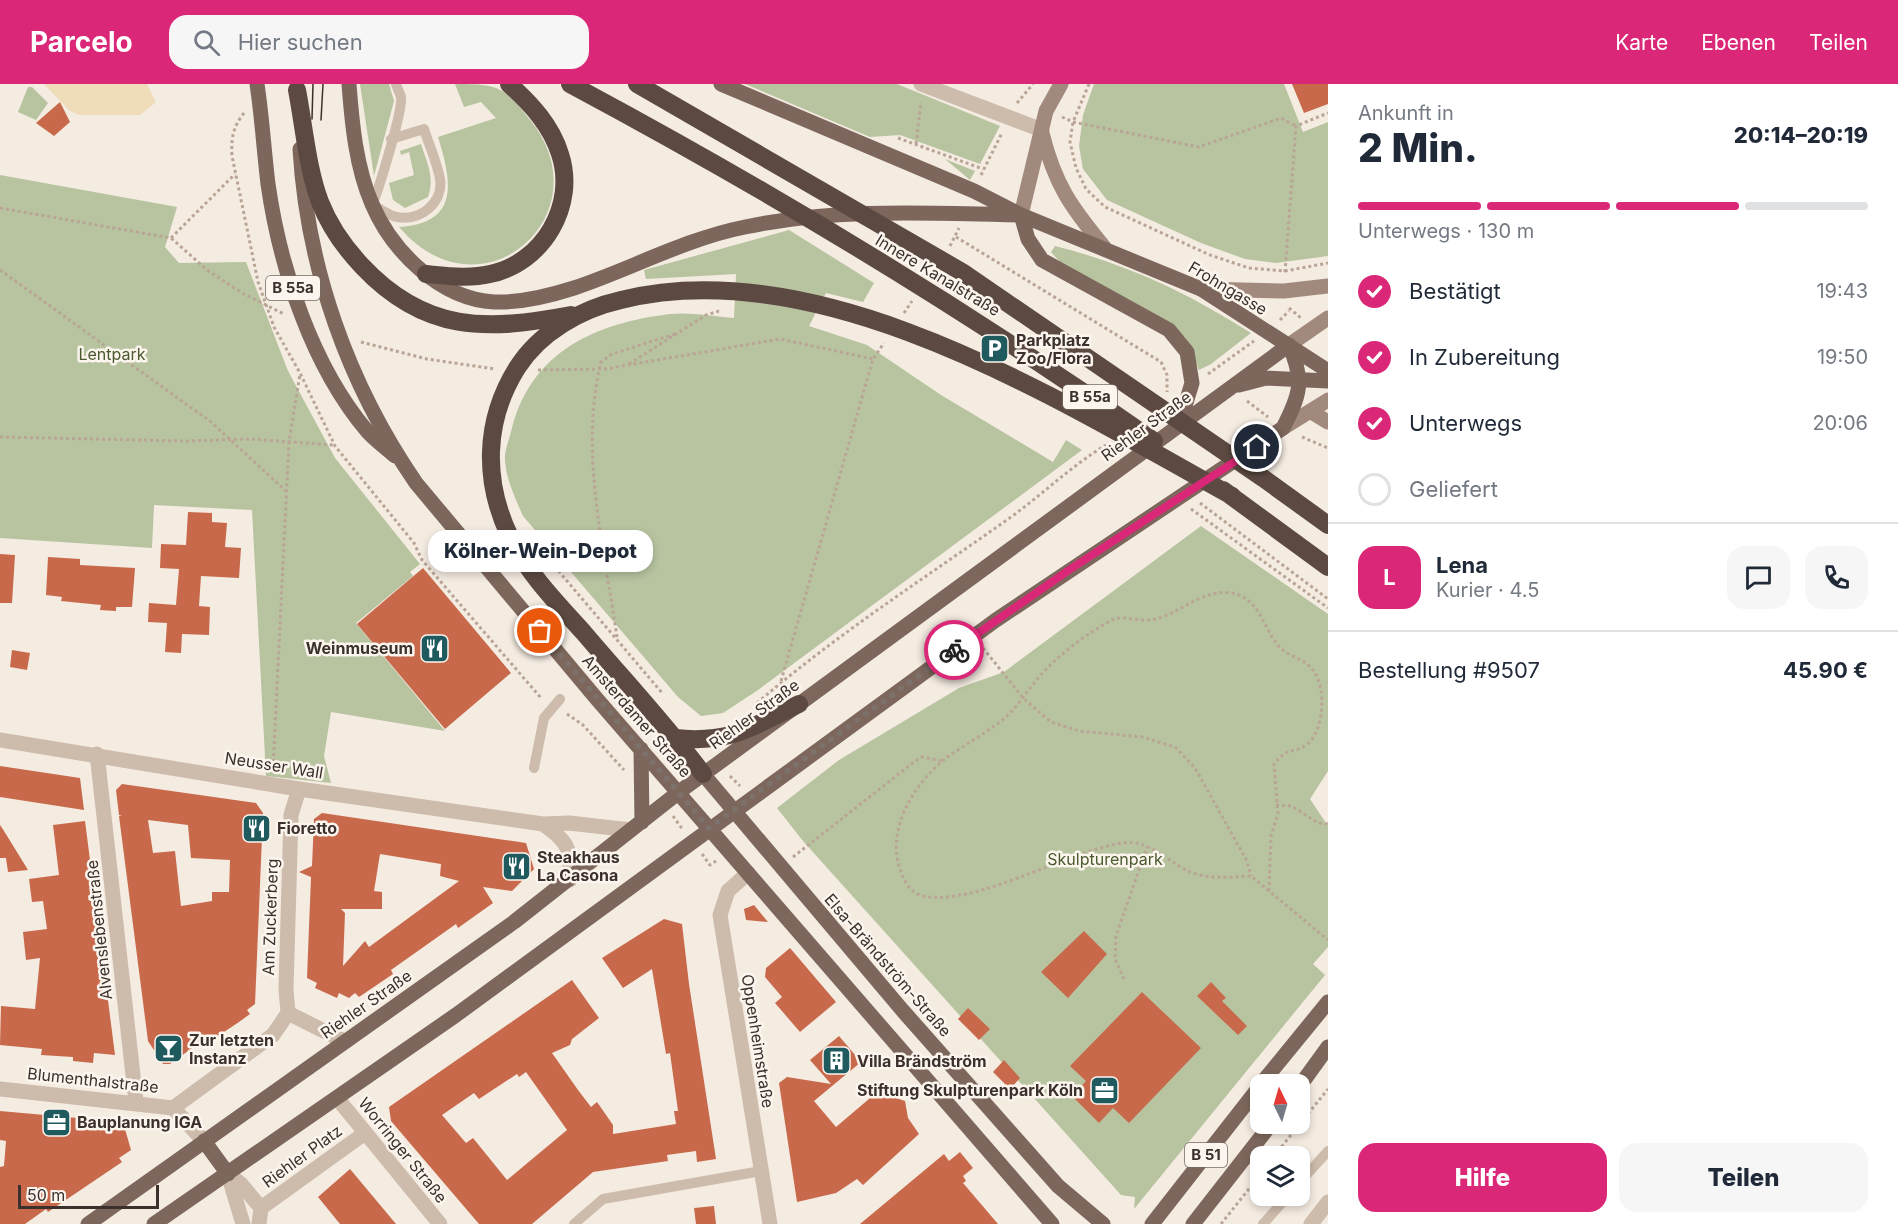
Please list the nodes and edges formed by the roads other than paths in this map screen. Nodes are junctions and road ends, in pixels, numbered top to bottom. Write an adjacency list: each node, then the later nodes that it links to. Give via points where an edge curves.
1 (256, 84): 31 (main road, B 55a, via 272,206 299,309 321,359 350,406 368,432)
2 (349, 84): 13 (main road, via 351,119)
3 (396, 84): 12 (lane, via 402,98)
4 (509, 84): 16 (highway, via 532,105 560,155 563,189 553,229 536,250 492,274)
5 (570, 84): 32 (highway, Innere Kanalstraße / B 55a, via 946,300)
6 (637, 84): 33 (highway, Innere Kanalstraße / B 55a, via 962,272)
7 (721, 84): 14 (main road, via 974,190)
8 (922, 84): 11 (street)
9 (1061, 84): 11 (street, via 1049,105)
10 (297, 87): 19 (highway, via 319,201 349,252 401,302 458,322 497,325); 31 (main road, Amsterdamer Straße, via 302,176 316,265 344,351)
11 (1042, 130): 14 (street); 15 (street, via 1064,195)
12 (391, 139): 13 (lane); 13 (lane, via 424,129 441,181 440,192 434,205 413,216 395,217)
13 (372, 205): 16 (main road, via 408,258)
14 (1021, 215): 15 (main road, Frohngasse); 16 (main road, via 870,214 744,227 656,255 574,288 518,300 493,302 459,294); 28 (main road, via 1028,239 1042,260 1169,330 1187,352 1192,383)
15 (1104, 247): 18 (main road, Frohngasse)
16 (426, 274)
17 (1328, 286): 18 (street, via 1284,291)
18 (1201, 289): 21 (main road, Frohngasse)
19 (579, 313): 32 (highway, B 55a, via 646,293 730,291 826,306 874,320 979,363 1068,405); 37 (highway, via 524,358 505,387 491,435 492,484 509,535 546,591)
20 (1328, 318): 21 (street, Riehler Straße)
21 (1289, 345): 22 (main road, Frohngasse); 23 (main road); 25 (main road, Riehler Straße)
22 (1328, 371)
23 (1300, 379): 24 (main road); 25 (main road, via 1266,378); 30 (main road, via 1298,399)
24 (1328, 381)
25 (1230, 387): 28 (main road, Riehler Straße)
26 (1328, 399): 27 (street)
27 (1310, 411): 29 (street); 30 (street)
28 (1180, 422): 36 (main road, Riehler Straße)
29 (1328, 422)
30 (1283, 428): 45 (main road, via 1069,570)
31 (401, 462): 39 (main road, Amsterdamer Straße, via 468,548)
32 (1232, 496): 34 (highway, Innere Kanalstraße / B 55a)
33 (1328, 525)
34 (1328, 567)
35 (557, 702): 41 (lane, via 544,718)
36 (799, 704): 37 (highway, via 726,737 705,741); 42 (main road, Riehler Straße)
37 (675, 738): 42 (highway)
38 (0, 740): 40 (street, Neusser Wall)
39 (641, 749): 44 (main road, Amsterdamer Straße); 47 (main road, via 642,791)
40 (97, 754): 43 (street, Neusser Wall); 60 (street, Alvenslebenstraße)
41 (534, 768)
42 (703, 774): 44 (main road, Riehler Straße); 45 (main road, Elsa-Brändström-Straße)
43 (299, 789): 46 (street, Neusser Wall); 52 (street, Am Zuckerberg, via 291,815)
44 (679, 792): 47 (main road, Riehler Straße); 48 (main road, Amsterdamer Straße)
45 (733, 811): 48 (main road); 80 (main road, Elsa-Brändström-Straße, via 1050,1177)
46 (543, 824): 47 (street, Neusser Wall); 50 (street, via 568,846)
47 (636, 826): 50 (main road, Riehler Straße)
48 (709, 828): 49 (main road); 58 (main road)
49 (748, 873): 66 (street, Oppenheimstraße, via 728,891 720,915); 79 (main road)
50 (570, 880): 53 (main road, Riehler Straße)
51 (1328, 1002): 55 (main road, B 51)
52 (288, 1013): 53 (street); 61 (street, via 273,1035)
53 (344, 1041): 64 (main road, Riehler Straße)
54 (1328, 1047): 56 (main road)
55 (1270, 1074)
56 (1308, 1074)
57 (0, 1089): 60 (street, Blumenthalstraße)
58 (337, 1098): 62 (street, Worringer Straße); 68 (main road)
59 (1250, 1099): 81 (main road, B 51)
60 (136, 1102): 61 (street, Blumenthalstraße)
61 (173, 1108): 64 (street, Blumenthalstraße)
62 (365, 1133): 71 (street, Riehler Platz); 76 (street, Worringer Straße)
63 (1263, 1134): 82 (main road, B 51)
64 (204, 1141): 68 (main road); 72 (main road, Riehler Straße)
65 (1328, 1151): 67 (lane)
66 (761, 1171): 77 (lane, via 603,1199); 78 (street, Oppenheimstraße)
67 (1310, 1171)
68 (228, 1174): 71 (street); 73 (main road); 74 (street)
69 (1328, 1202): 84 (street)
70 (1279, 1206): 83 (lane)
71 (261, 1208): 75 (street)
72 (88, 1224)
73 (154, 1224)
74 (243, 1224)
75 (259, 1224)
76 (440, 1224)
77 (574, 1224)
78 (770, 1224)
79 (1052, 1224)
80 (1103, 1224)
81 (1152, 1224)
82 (1193, 1224)
83 (1263, 1224)
84 (1311, 1224)

